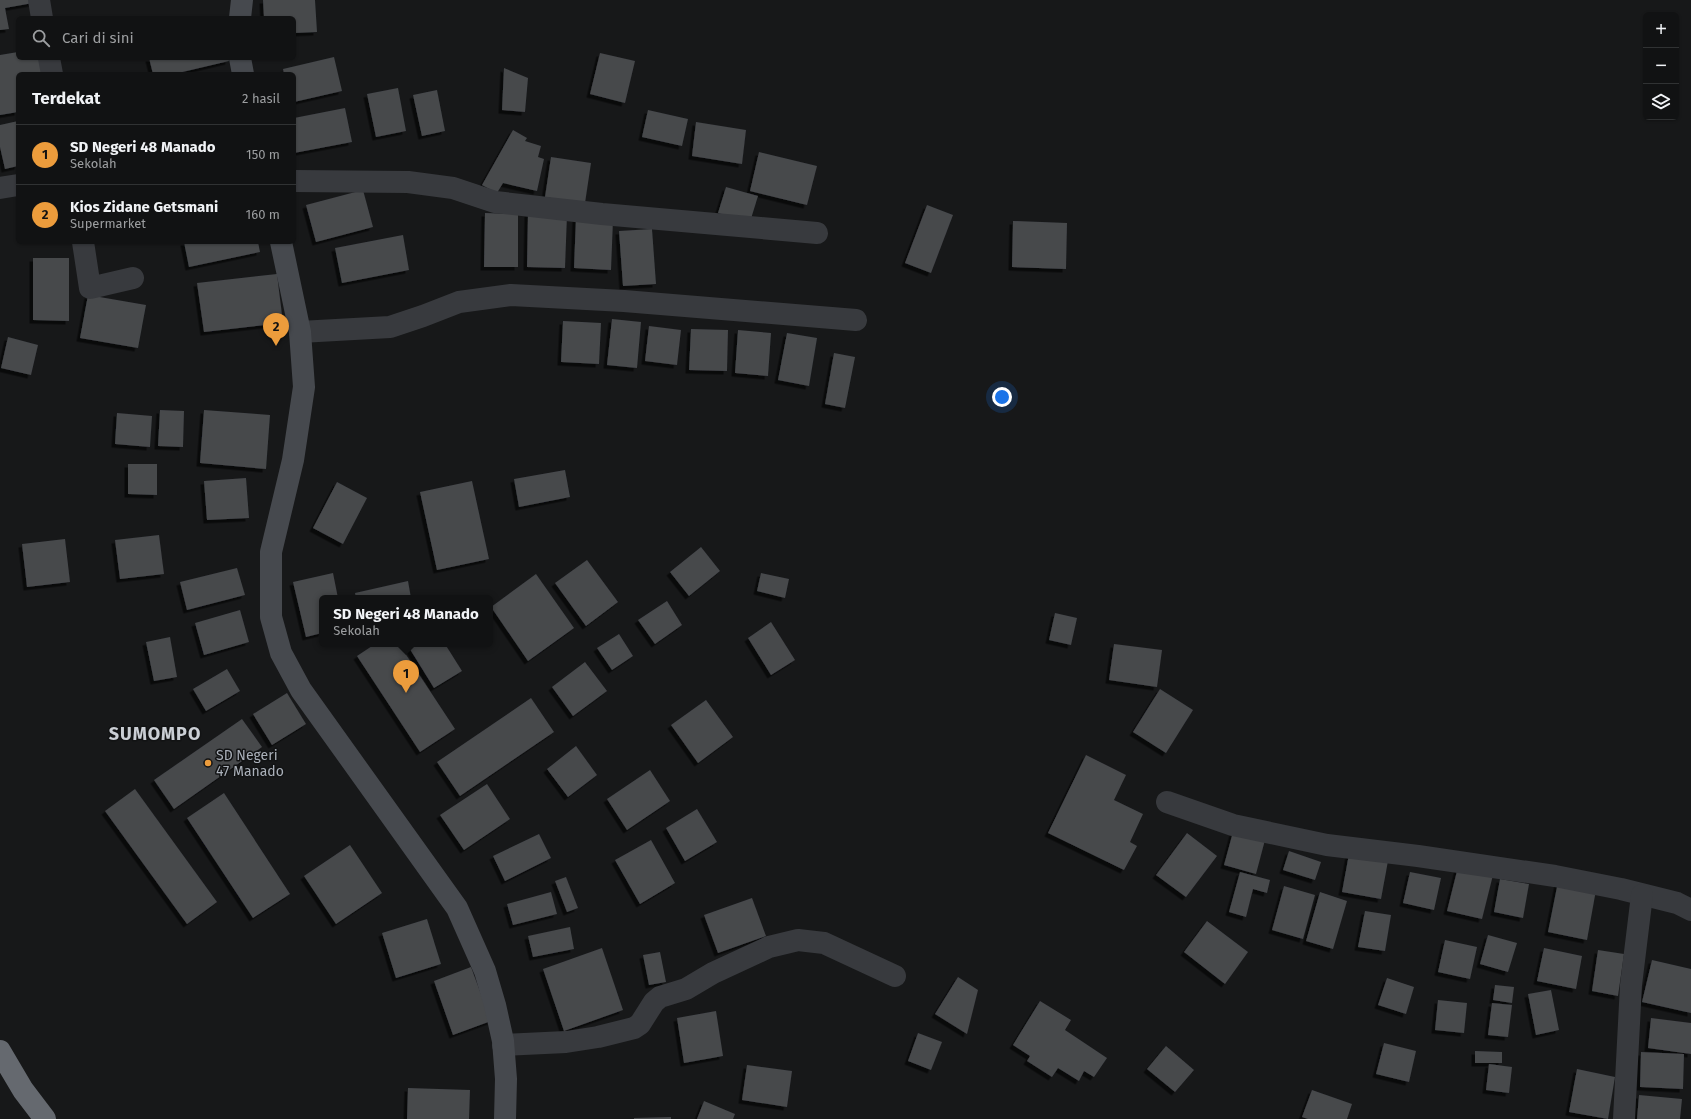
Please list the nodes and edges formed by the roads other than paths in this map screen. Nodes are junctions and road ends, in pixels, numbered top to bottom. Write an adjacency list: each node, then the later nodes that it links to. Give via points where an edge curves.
1 (39, 0): 3 (street)
2 (242, 0): 4 (street)
3 (42, 16)
4 (240, 16)
5 (49, 60): 7 (street)
6 (240, 60): 8 (street)
7 (52, 72)
8 (243, 72)
9 (296, 181): 12 (street, via 408,182 453,188 496,202)
10 (16, 185): 11 (street)
11 (0, 188)
12 (817, 233)
13 (82, 244): 15 (street, via 90,288)
14 (281, 244): 17 (street)
15 (133, 278)
16 (856, 320): 17 (street, via 624,301 511,295 459,302 390,327)
17 (300, 332): 22 (street, via 304,388 293,460 271,552 271,617 281,653 301,690 457,908 486,971)
18 (1167, 802): 19 (street, via 1233,825 1327,846 1555,876)
19 (1642, 895): 20 (street, via 1677,903); 26 (street, via 1631,985)
20 (1691, 910)
21 (895, 976): 22 (street, via 824,943 798,940 769,947 686,989 660,997 640,1024 634,1028 566,1042)
22 (503, 1045): 25 (street, via 506,1079)
23 (0, 1051): 24 (highway, via 23,1090)
24 (45, 1119)
25 (505, 1119)
26 (1624, 1119)

